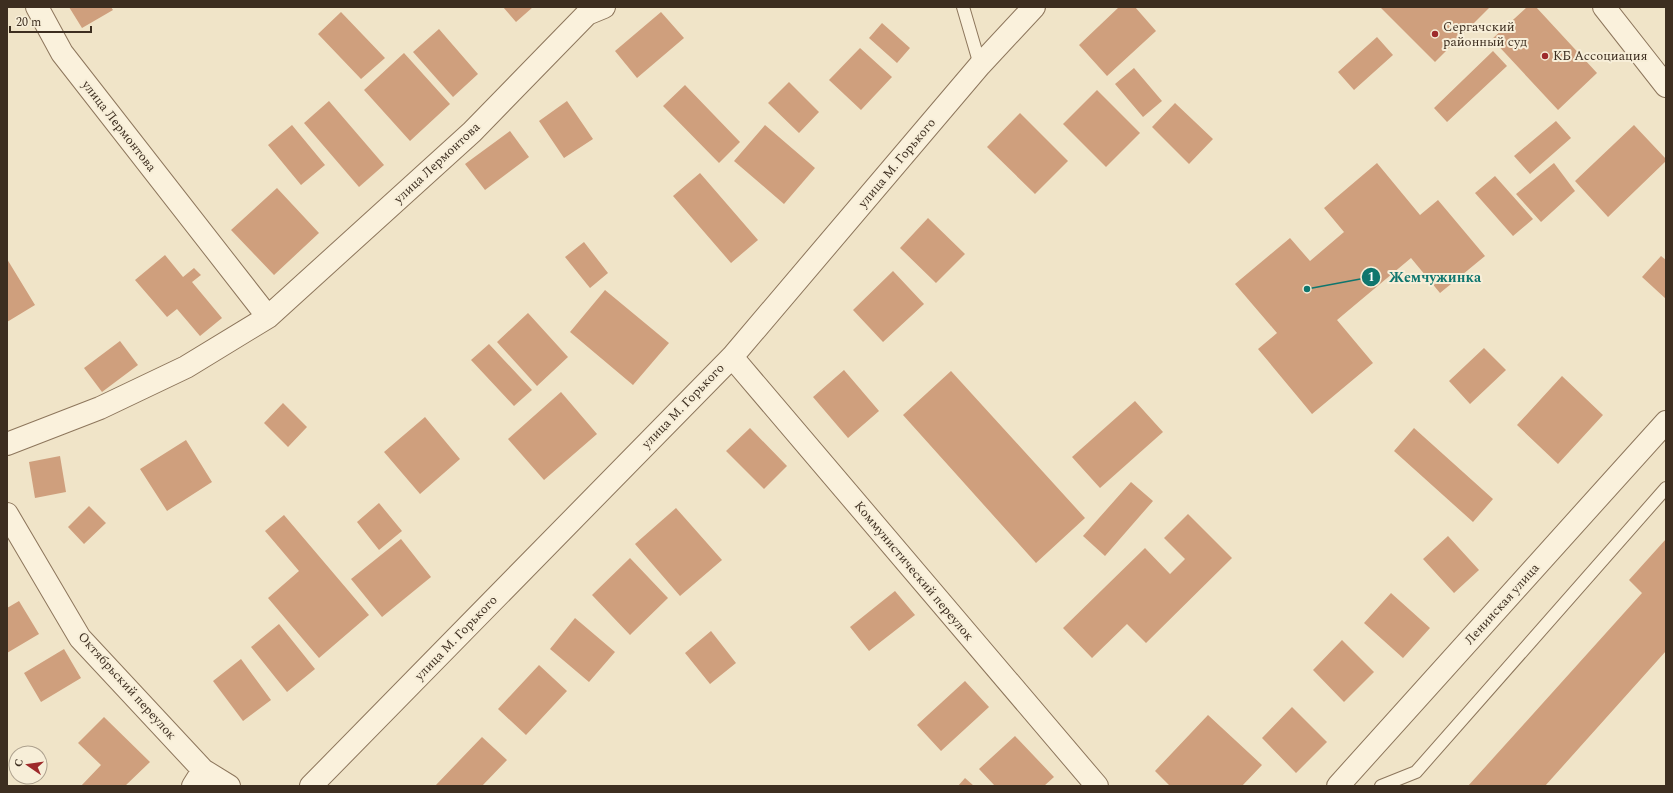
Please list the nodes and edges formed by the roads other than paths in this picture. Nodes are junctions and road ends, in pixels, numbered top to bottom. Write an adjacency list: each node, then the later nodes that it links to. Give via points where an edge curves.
1 (36, 7): 8 (street, улица Лермонтова, via 62,53)
2 (604, 7): 8 (street, улица Лермонтова, via 587,14 472,132)
3 (963, 7): 6 (lane)
4 (1034, 7): 6 (street, улица М. Горького)
5 (1604, 7): 7 (street)
6 (980, 65): 9 (street, улица М. Горького)
7 (1666, 86)
8 (268, 317): 11 (street, улица Лермонтова, via 186,367 100,408)
9 (732, 357): 17 (street, улица М. Горького); 18 (street, Коммунистический переулок)
10 (1666, 422): 15 (street, Ленинская улица)
11 (7, 444)
12 (1666, 488): 19 (lane, via 1416,772)
13 (7, 514): 14 (street, Октябрьский переулок, via 80,638)
14 (198, 778): 16 (street, Октябрьский переулок)
15 (1341, 785)
16 (229, 786)
17 (311, 786)
18 (1097, 786)
19 (1381, 786)

